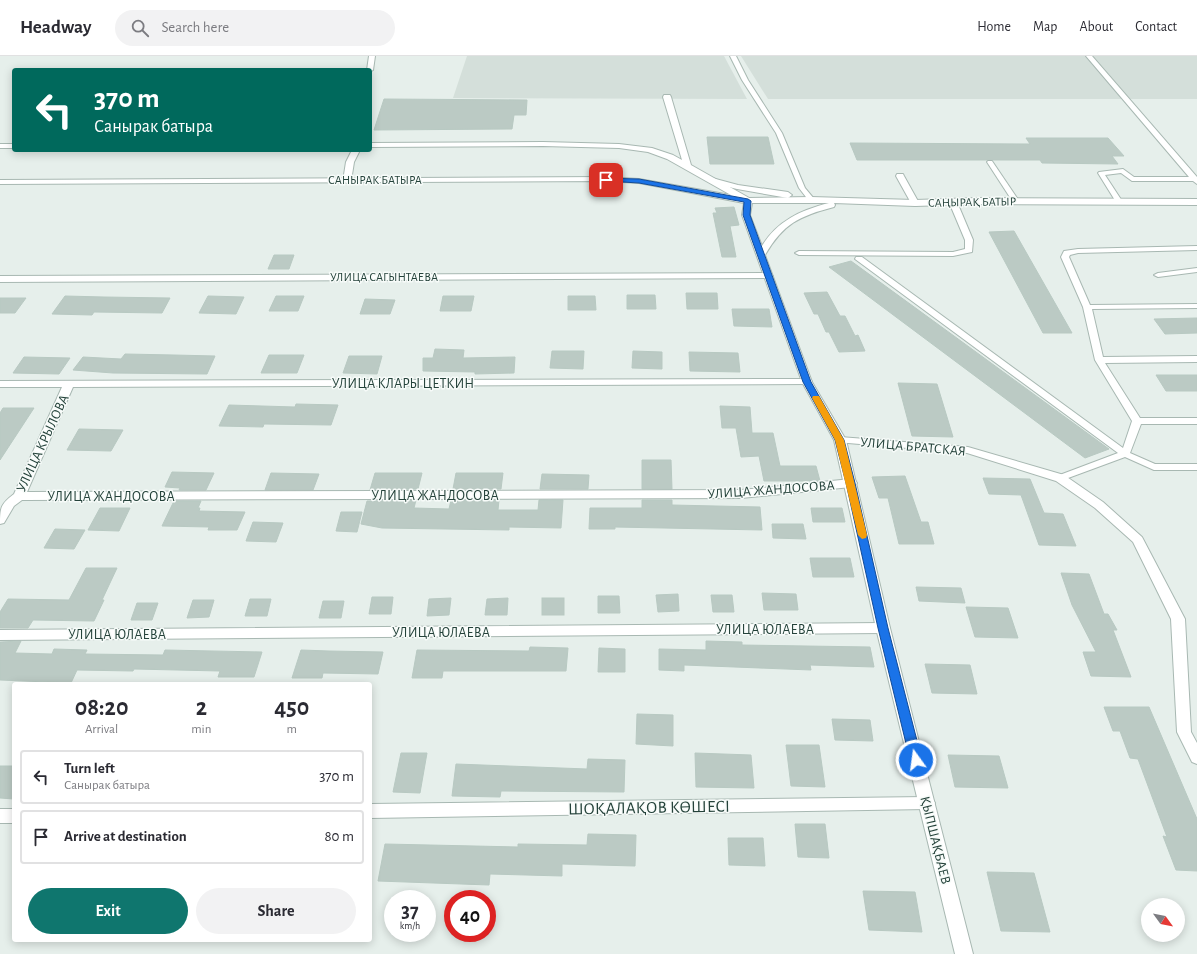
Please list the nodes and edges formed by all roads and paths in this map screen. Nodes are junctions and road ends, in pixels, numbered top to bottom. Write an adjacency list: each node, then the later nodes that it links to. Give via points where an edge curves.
1 (372, 56): 4 (street)
2 (733, 56): 17 (lane, via 745,80 779,133 802,188)
3 (1089, 56): 14 (lane)
4 (370, 68)
5 (667, 97): 11 (street)
6 (372, 145): 11 (street, via 619,146 649,150)
7 (0, 146): 8 (lane)
8 (12, 146)
9 (355, 152): 15 (street, via 350,162)
10 (990, 162): 20 (lane)
11 (687, 165): 13 (street)
12 (900, 176): 24 (street)
13 (712, 180): 17 (street); 18 (street)
14 (1196, 180): 21 (lane, via 1132,179 1123,171 1102,173)
15 (347, 181): 16 (street, САНЫРАК БАТЫРА); 18 (street, САНЫРАК БАТЫРА, via 639,181)
16 (0, 182)
17 (811, 200): 18 (street, САҢЫРАҚ БАТЫР); 19 (street, САҢЫРАҚ БАТЫР)
18 (748, 201): 27 (street, ҚЫПШАҚБАЕВ, via 746,215)
19 (846, 201): 24 (street, САҢЫРАҚ БАТЫР); 27 (street, via 815,209 788,221 773,235)
20 (1015, 201): 21 (street, САҢЫРАҚ БАТЫР); 22 (street, САҢЫРАҚ БАТЫР)
21 (1118, 201): 23 (street, САҢЫРАҚ БАТЫР)
22 (953, 202): 24 (street, САҢЫРАҚ БАТЫР); 26 (lane, via 969,240 969,250 953,254)
23 (1197, 202)
24 (914, 203)
25 (1197, 248): 34 (lane, via 1067,253 1065,257)
26 (799, 254)
27 (761, 255): 31 (street, ҚЫПШАҚБАЕВ)
28 (858, 259): 43 (lane)
29 (1197, 270): 30 (lane)
30 (1158, 275)
31 (768, 276): 32 (street, УЛИЦА САГЫНТАЕВА); 37 (street, ҚЫПШАҚБАЕВ)
32 (0, 279)
33 (1197, 306): 34 (lane)
34 (1087, 307): 36 (lane)
35 (1197, 359): 36 (lane)
36 (1099, 360): 41 (lane)
37 (807, 382): 39 (street, УЛИЦА КЛАРЫ ЦЕТКИН); 42 (street, ҚЫПШАҚБАЕВ)
38 (0, 384): 39 (street, УЛИЦА КЛАРЫ ЦЕТКИН)
39 (69, 384): 47 (street, УЛИЦА КРЫЛОВА)
40 (1197, 421): 41 (lane)
41 (1137, 422): 43 (lane)
42 (840, 440): 45 (street, УЛИЦА БРАТСКАЯ, via 968,450); 46 (street, ҚЫПШАҚБАЕВ)
43 (1125, 454): 44 (lane, via 1154,467); 45 (lane)
44 (1197, 467)
45 (1060, 478): 52 (street, УЛИЦА БРАТСКАЯ, via 1099,505 1138,540 1178,619 1184,732)
46 (851, 483): 47 (street, УЛИЦА ЖАНДОСОВА, via 741,494); 50 (street, ҚЫПШАҚБАЕВ)
47 (19, 496): 48 (street, УЛИЦА КРЫЛОВА)
48 (4, 504): 49 (street, УЛИЦА КРЫЛОВА)
49 (0, 520)
50 (883, 628): 51 (street, УЛИЦА ЮЛАЕВА); 53 (street, ҚЫПШАҚБАЕВ)
51 (0, 635)
52 (1197, 758)
53 (927, 803): 54 (street, ШОҚАЛАҚОВ КӨШЕСІ); 57 (street, ҚЫПШАҚБАЕВ)
54 (372, 811)
55 (0, 816): 56 (street)
56 (12, 816)
57 (964, 954)

